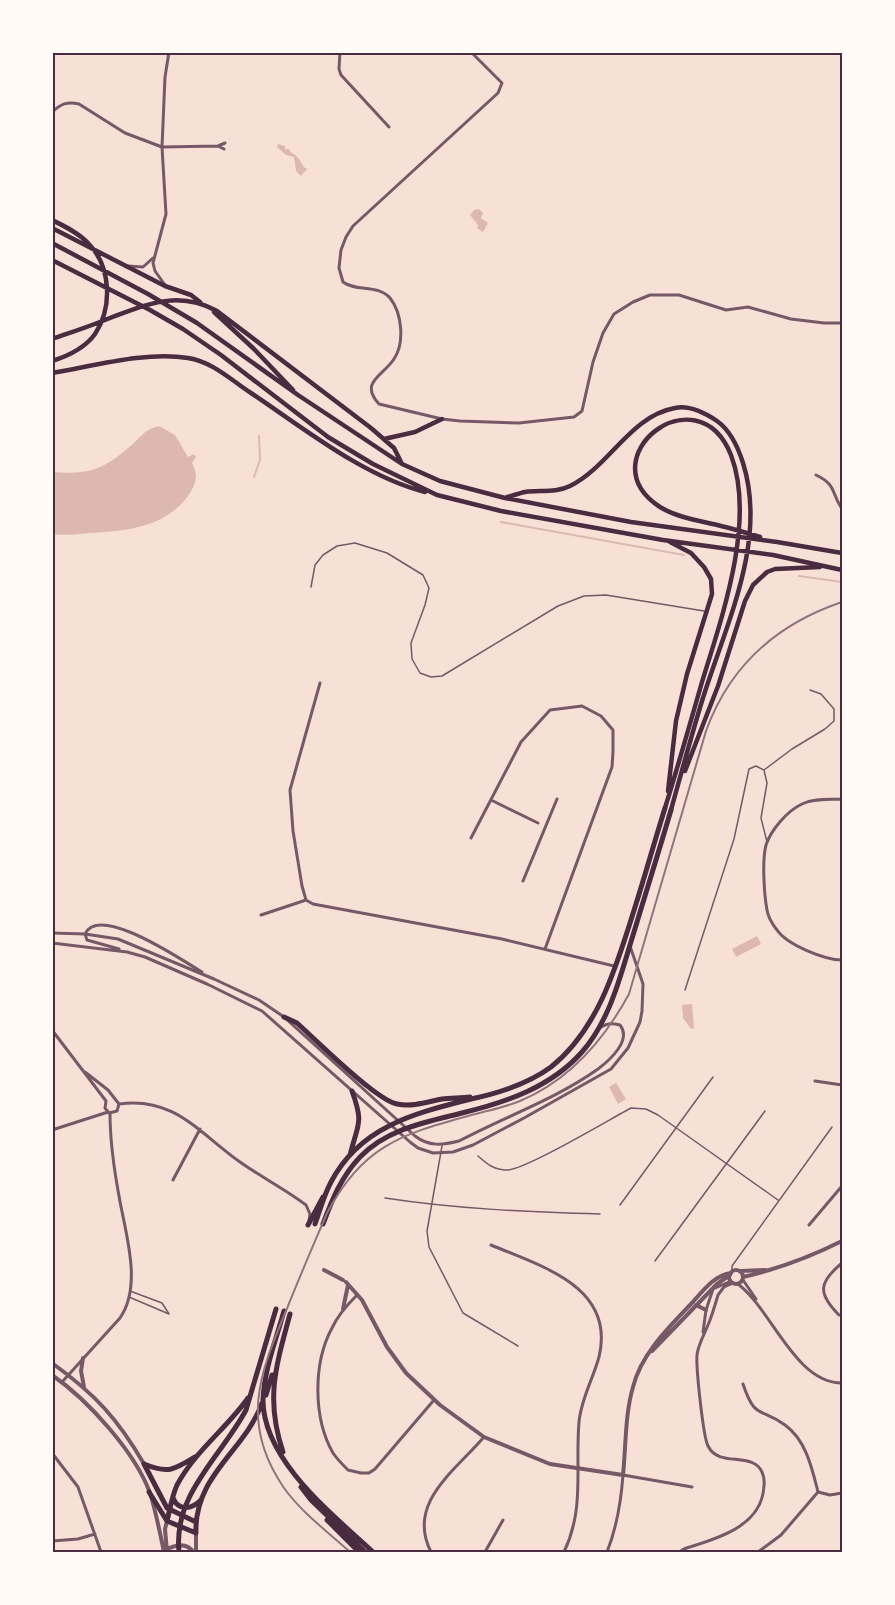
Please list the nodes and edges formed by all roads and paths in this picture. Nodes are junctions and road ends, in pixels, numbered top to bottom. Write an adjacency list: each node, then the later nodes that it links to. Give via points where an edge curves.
1 (169, 52): 7 (street)
2 (340, 52): 5 (street, via 340,75)
3 (471, 52): 22 (street, via 502,83 500,90 353,226 345,237 339,268 342,282 348,286 383,292 390,297 400,323 398,352 373,381 373,397 379,404)
4 (52, 112): 7 (street, via 66,102 79,104 125,134)
5 (389, 127)
6 (225, 143): 8 (street)
7 (162, 147): 8 (street); 13 (street, via 166,214)
8 (218, 147): 9 (street)
9 (224, 149)
10 (52, 220): 19 (main road, via 88,243 100,262 107,299 94,335 73,353)
11 (52, 228): 15 (main road)
12 (52, 243): 21 (main road, via 197,323)
13 (154, 257): 15 (street, via 143,267); 16 (street, via 155,271)
14 (52, 260): 26 (main road, via 183,329 328,437)
15 (126, 265): 16 (main road)
16 (165, 286): 21 (main road, via 191,295 213,312)
17 (843, 323): 22 (street, via 790,319 748,307 726,310 679,295 650,295 614,314 596,352 582,411 574,417 519,423)
18 (52, 339): 23 (main road, via 153,302 192,301 217,311)
19 (52, 361)
20 (52, 373): 26 (main road, via 145,358 190,358 225,374 361,465 405,487)
21 (298, 395): 24 (main road)
22 (442, 419): 23 (main road, via 415,432)
23 (384, 439): 24 (main road)
24 (402, 464): 27 (main road, via 440,482)
25 (816, 475): 28 (street, via 832,486)
26 (437, 495): 29 (main road, via 501,511)
27 (505, 498): 30 (main road, via 631,522); 42 (main road, via 570,486 594,470 644,422 676,408 708,414 722,424 737,445 749,491 748,545 741,580)
28 (843, 509)
29 (663, 540): 32 (main road); 35 (main road, via 681,546 704,567 711,579 712,594)
30 (777, 542): 31 (main road); 42 (main road, via 686,517 663,509 646,495 638,481 636,464 649,434 684,419 707,426 729,451 739,493 737,545 731,578)
31 (843, 553)
32 (829, 567): 33 (main road); 42 (main road, via 775,569 753,585 718,686)
33 (843, 570)
34 (311, 587): 35 (lane, via 315,565 323,555 337,546 355,543 387,553 423,575 429,588 411,643 412,658 420,673 431,677 442,676 558,606 584,596 606,595)
35 (707, 612): 42 (main road, via 675,721)
36 (320, 683): 48 (street, via 290,790)
37 (810, 690): 38 (lane, via 822,694 834,709 834,721)
38 (764, 770): 46 (lane, via 767,783 761,818); 59 (lane, via 756,766 749,769 734,839)
39 (557, 799): 44 (street)
40 (843, 799): 46 (street, via 814,800 800,805 788,813)
41 (491, 800): 43 (street); 45 (street); 54 (street, via 521,742 550,710 582,706 601,716 613,730 612,767)
42 (668, 809): 53 (highway); 57 (highway)
43 (538, 823): 44 (lane)
44 (546, 826): 47 (street)
45 (471, 838)
46 (767, 842): 56 (street, via 767,911 777,932 817,955)
47 (523, 881)
48 (306, 900): 49 (street); 54 (street)
49 (261, 915)
50 (52, 933): 51 (street)
51 (85, 934): 55 (street, via 87,940); 58 (street, via 118,939); 58 (street, via 95,925 115,926)
52 (54, 943): 55 (street)
53 (630, 944): 62 (highway, via 611,1003); 81 (street, via 643,984 642,1011 636,1034 619,1060 601,1076 486,1138)
54 (545, 949): 57 (street)
55 (127, 952): 67 (street, via 262,1011)
56 (843, 960)
57 (616, 967): 68 (highway, via 589,1024 572,1046 531,1079)
58 (214, 979): 60 (street, via 259,1000)
59 (686, 990)
60 (284, 1017): 68 (highway, via 297,1023 362,1081 395,1104); 80 (street, via 415,1136)
61 (52, 1030): 63 (street)
62 (591, 1040): 80 (street, via 609,1023 620,1025 625,1034 616,1051 598,1069 459,1142); 94 (highway, via 562,1071 537,1088 510,1100 417,1124 383,1138 349,1169)
63 (84, 1071): 69 (street, via 108,1090); 70 (street)
64 (713, 1077): 77 (lane)
65 (815, 1081): 66 (street)
66 (843, 1085)
67 (352, 1091): 81 (street, via 410,1142 424,1151); 83 (highway, via 360,1116)
68 (488, 1095): 83 (highway, via 384,1127)
69 (113, 1099): 70 (street); 71 (street)
70 (106, 1101): 72 (street)
71 (119, 1104): 74 (street); 78 (street, via 156,1105 181,1115)
72 (104, 1106): 74 (street); 75 (street)
73 (765, 1111): 84 (lane)
74 (110, 1113): 75 (street); 109 (street, via 131,1270)
75 (96, 1115): 79 (street)
76 (832, 1127): 89 (lane)
77 (676, 1128): 82 (lane, via 646,1109 632,1108 508,1170 490,1167); 84 (lane); 91 (lane)
78 (200, 1129): 85 (street); 95 (street, via 237,1160 306,1204 310,1214)
79 (52, 1130)
80 (442, 1145): 81 (lane)
81 (440, 1154): 90 (lane)
82 (478, 1156)
83 (349, 1157): 87 (highway)
84 (725, 1163): 89 (lane); 99 (lane)
85 (173, 1180)
86 (843, 1186): 96 (street)
87 (327, 1191): 93 (highway); 95 (highway)
88 (385, 1198): 90 (lane)
89 (777, 1200): 104 (lane)
90 (430, 1205): 92 (lane); 119 (lane, via 427,1239 458,1306 469,1318)
91 (620, 1205)
92 (600, 1214)
93 (315, 1224)
94 (323, 1224)
95 (308, 1225)
96 (809, 1225)
97 (843, 1241): 102 (street)
98 (491, 1245): 136 (street, via 562,1275 586,1298 597,1316 601,1345 580,1412)
99 (655, 1261)
100 (843, 1263): 117 (street, via 829,1274 824,1284 824,1294)
101 (324, 1270): 107 (street)
102 (771, 1270): 103 (street); 105 (street)
103 (741, 1271): 104 (street); 105 (street)
104 (731, 1273): 106 (street); 108 (street); 120 (street, via 711,1283 655,1342)
105 (743, 1278): 106 (street); 113 (street)
106 (734, 1282): 108 (street); 113 (street); 118 (street, via 718,1295)
107 (346, 1283): 110 (street); 114 (street)
108 (713, 1289): 112 (street); 116 (street)
109 (129, 1291): 111 (street); 111 (lane, via 162,1303 169,1314)
110 (357, 1295): 114 (street); 131 (street, via 396,1361)
111 (128, 1297): 121 (street, via 120,1318)
112 (696, 1305): 116 (street); 120 (street)
113 (760, 1306): 127 (street, via 807,1369 824,1379)
114 (343, 1309): 131 (street, via 322,1352 318,1403 333,1453 348,1470 369,1473 375,1469)
115 (276, 1310): 130 (highway)
116 (706, 1310): 118 (street)
117 (839, 1315)
118 (703, 1334): 163 (street, via 697,1355 707,1444 722,1458 757,1465 763,1474 764,1493 763,1501 746,1522 720,1538)
119 (518, 1346)
120 (650, 1353): 137 (street, via 633,1385)
121 (83, 1359): 125 (street); 129 (street)
122 (52, 1363): 125 (street)
123 (275, 1368): 143 (highway, via 259,1413 214,1473); 144 (highway, via 273,1401 279,1440 285,1459); 158 (highway, via 287,1312 264,1387 264,1411 270,1432 285,1460 313,1495)
124 (52, 1375): 126 (street)
125 (68, 1375): 126 (street); 129 (street)
126 (62, 1382): 139 (street, via 105,1423)
127 (843, 1383)
128 (743, 1384): 140 (street, via 755,1410 795,1434 812,1463)
129 (84, 1388): 135 (street, via 113,1416)
130 (251, 1394): 134 (highway); 154 (highway, via 239,1424 191,1493 180,1532)
131 (434, 1400): 132 (street)
132 (484, 1437): 136 (street, via 550,1464); 159 (street, via 428,1503 423,1527)
133 (52, 1453): 150 (street, via 78,1487)
134 (199, 1455): 135 (highway, via 170,1470); 142 (highway)
135 (144, 1464): 145 (highway)
136 (578, 1469): 137 (street); 161 (street, via 576,1518)
137 (623, 1475): 138 (street); 162 (street, via 615,1530)
138 (692, 1486)
139 (149, 1492): 147 (highway); 152 (street)
140 (818, 1492): 141 (street); 164 (street, via 781,1535)
141 (843, 1493)
142 (173, 1498): 143 (highway, via 186,1508); 145 (highway)
143 (202, 1498): 148 (highway)
144 (311, 1500): 156 (highway); 157 (highway)
145 (170, 1510): 147 (highway); 148 (highway)
146 (502, 1520): 160 (street)
147 (167, 1521): 149 (highway); 152 (street)
148 (196, 1521): 149 (highway)
149 (196, 1533): 155 (street)
150 (95, 1534): 151 (street); 153 (street)
151 (52, 1541)
152 (166, 1551): 155 (street, via 184,1545)
153 (101, 1552)
154 (179, 1552)
155 (195, 1552)
156 (359, 1552)
157 (365, 1552)
158 (373, 1552)
159 (431, 1552)
160 (485, 1552)
161 (564, 1552)
162 (606, 1552)
163 (679, 1552)
164 (758, 1552)

